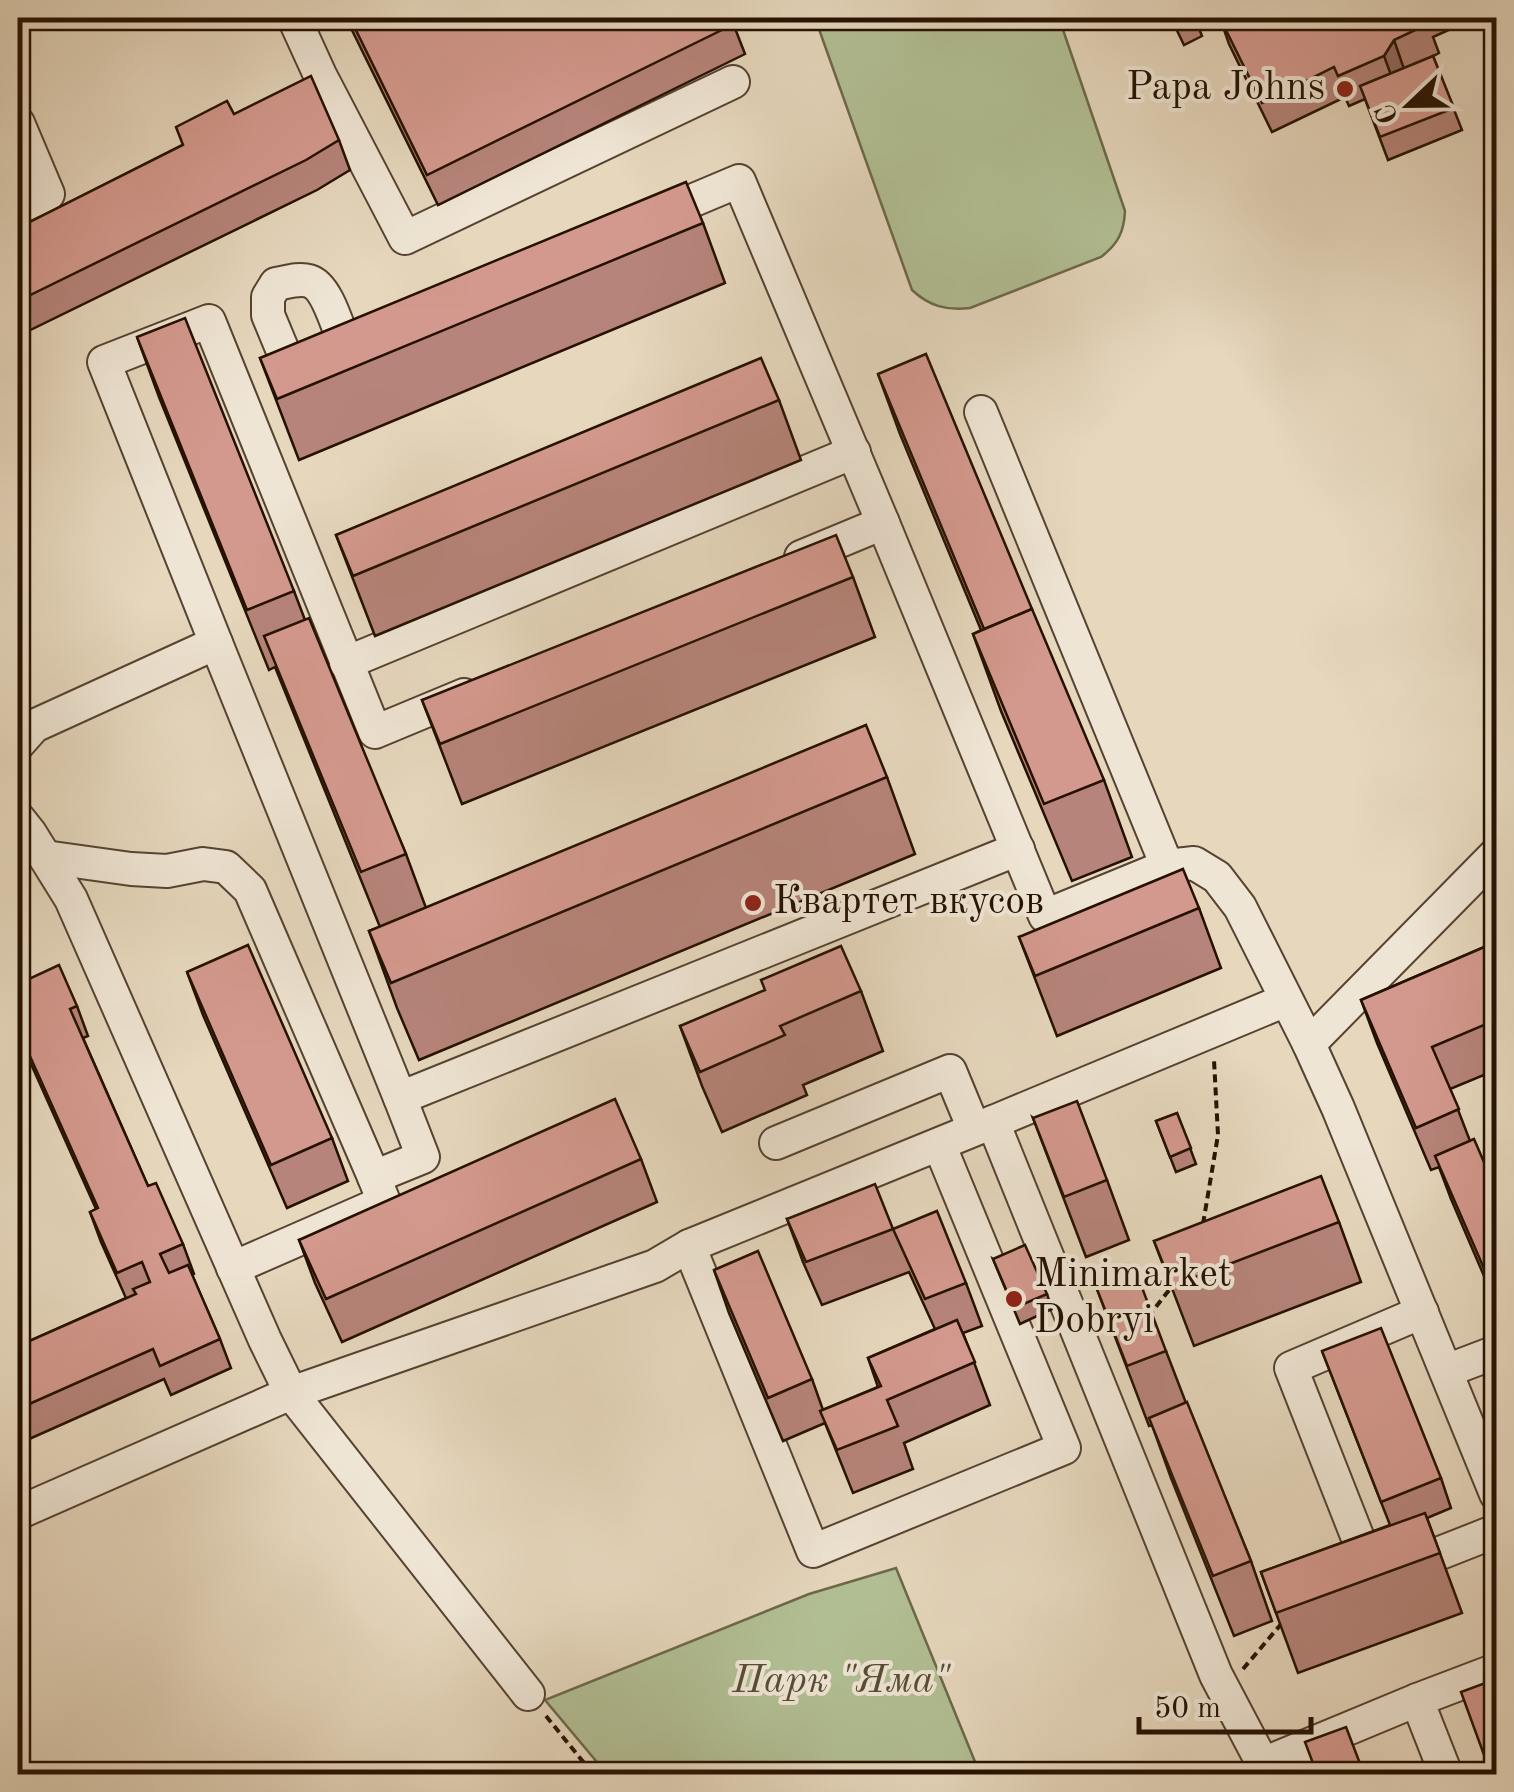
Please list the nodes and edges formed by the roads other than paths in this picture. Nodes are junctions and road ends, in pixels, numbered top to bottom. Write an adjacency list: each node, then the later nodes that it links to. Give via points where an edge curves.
1 (294, 18): 2 (lane)
2 (320, 75): 3 (lane, via 404,238); 4 (lane)
3 (733, 82)
4 (286, 93)
5 (18, 123): 6 (lane, via 48,194)
6 (18, 208)
7 (68, 209): 9 (lane)
8 (631, 226): 15 (lane, via 739,181)
9 (18, 236)
10 (381, 330): 11 (lane)
11 (345, 344): 12 (lane); 12 (lane, via 312,281 276,284 268,315)
12 (290, 368): 13 (lane)
13 (238, 390): 18 (lane, via 209,321 104,362); 19 (lane)
14 (981, 412): 26 (lane)
15 (854, 452): 16 (lane); 19 (lane)
16 (882, 523): 17 (lane); 23 (lane)
17 (774, 568)
18 (216, 643): 21 (lane, via 34,726); 29 (lane)
19 (346, 663): 20 (lane, via 375,732)
20 (484, 687)
21 (18, 744)
22 (18, 818): 25 (lane)
23 (1018, 849): 26 (lane, via 1045,916); 29 (lane)
24 (1496, 854): 28 (lane)
25 (45, 858): 33 (lane, via 131,870 226,866 250,890); 35 (lane, via 71,899)
26 (1167, 866): 27 (lane, via 1194,863 1216,876 1240,906)
27 (1286, 1000): 28 (lane); 30 (lane)
28 (1308, 1044): 36 (lane)
29 (400, 1098): 33 (lane, via 423,1157)
30 (984, 1126): 31 (lane, via 950,1071); 32 (lane); 46 (lane, via 1216,1675)
31 (776, 1143)
32 (939, 1144): 34 (lane); 34 (lane, via 1064,1448 830,1544 812,1551)
33 (374, 1176): 35 (lane, via 384,1202)
34 (688, 1246): 39 (lane, via 655,1266)
35 (233, 1268): 39 (lane)
36 (1422, 1312): 38 (lane); 42 (lane, via 1291,1368 1374,1579)
37 (1496, 1352): 38 (lane)
38 (1446, 1371): 40 (lane)
39 (291, 1393): 41 (lane); 44 (lane)
40 (1496, 1494)
41 (18, 1513)
42 (1496, 1530)
43 (1496, 1670): 45 (lane)
44 (528, 1694)
45 (1417, 1700): 46 (lane); 47 (lane)
46 (1264, 1770)
47 (1446, 1774)

